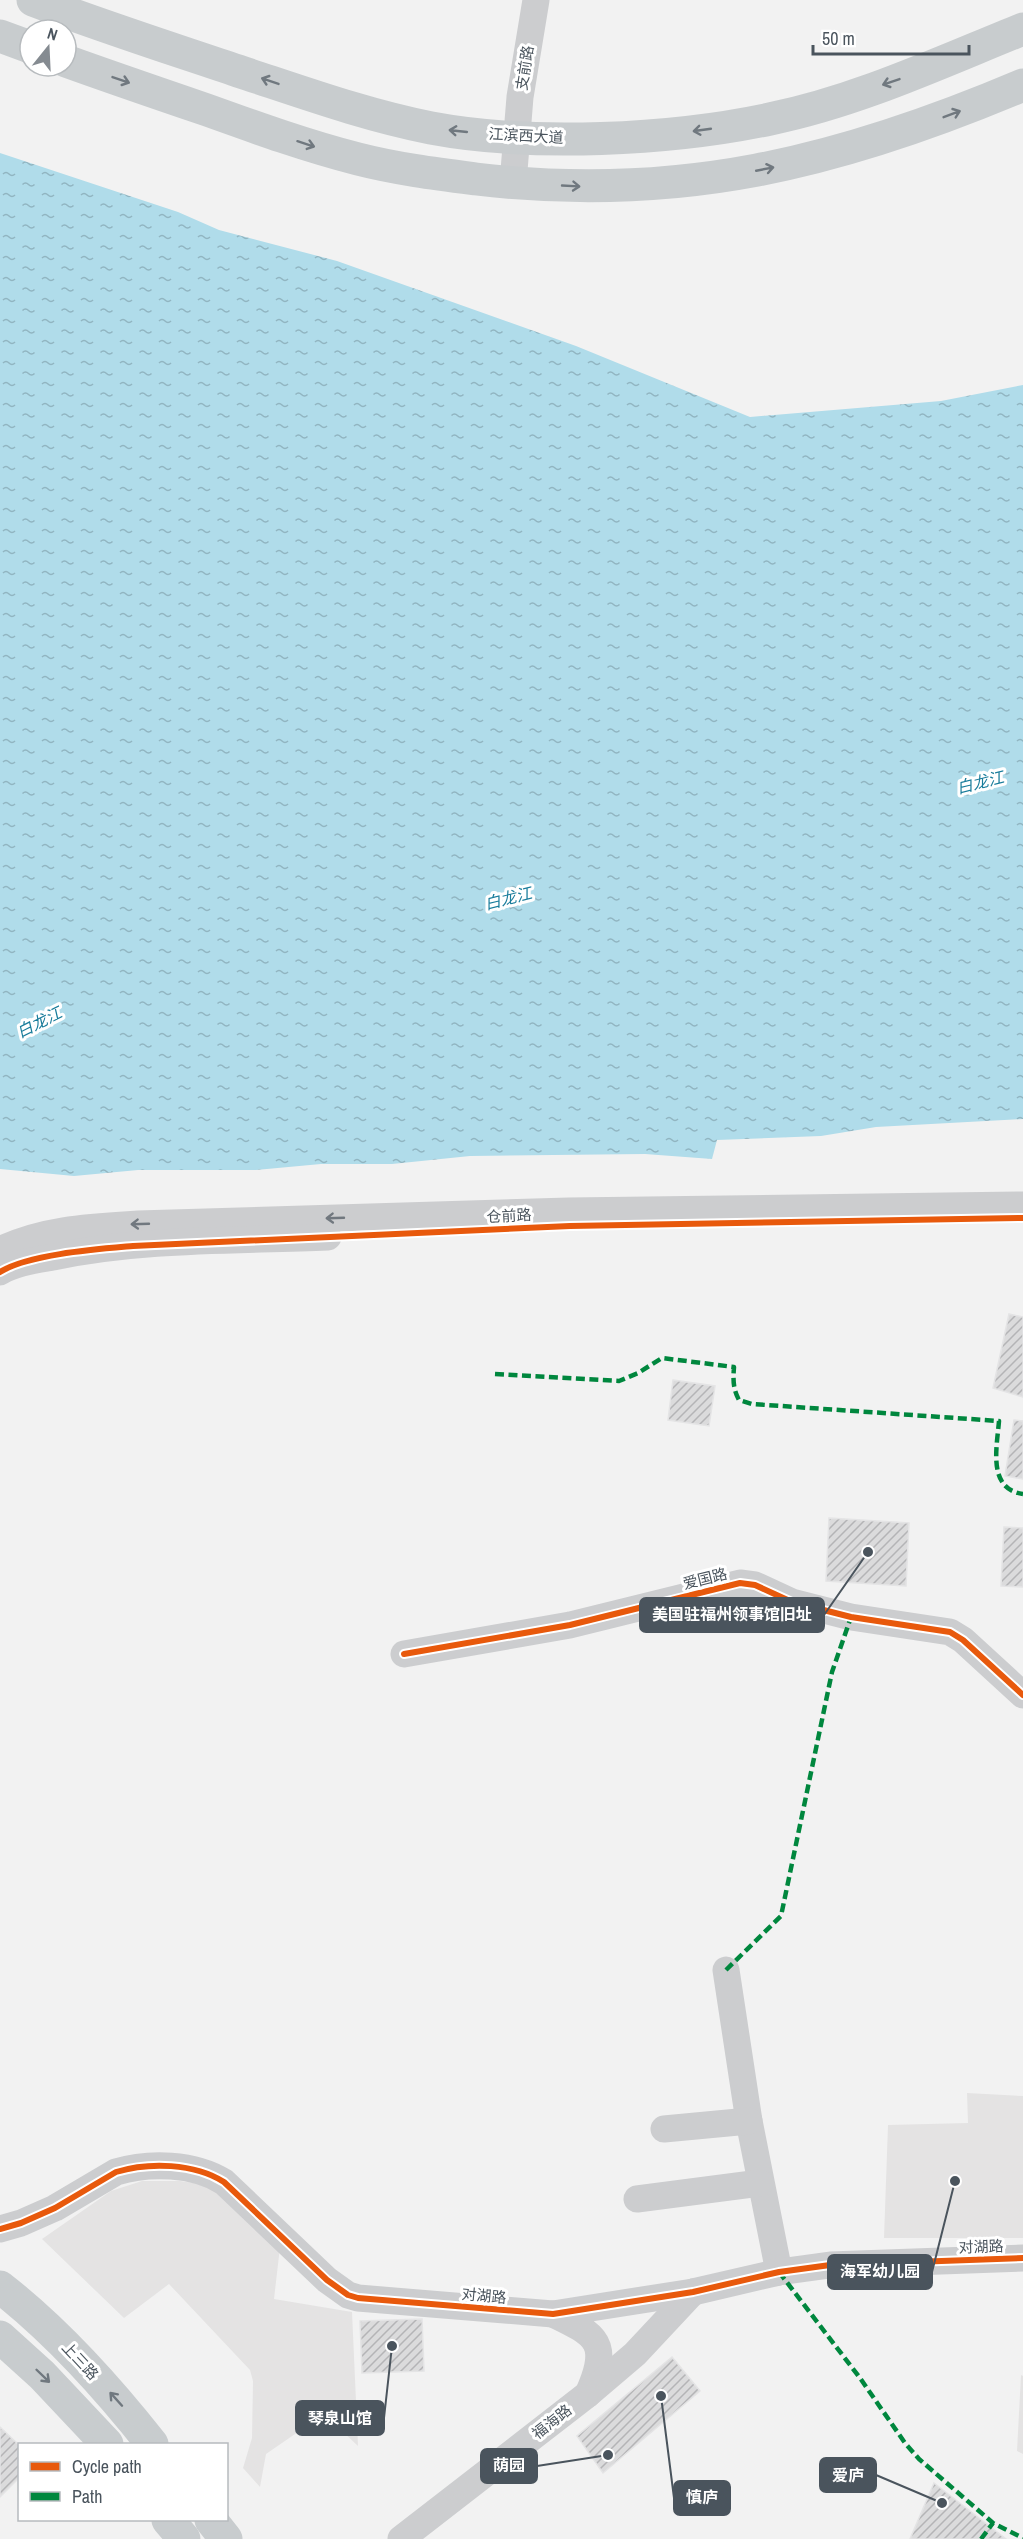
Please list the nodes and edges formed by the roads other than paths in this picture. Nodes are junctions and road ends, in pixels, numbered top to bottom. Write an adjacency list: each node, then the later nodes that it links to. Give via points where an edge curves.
1 (33, 0): 8 (main road, 江滨西大道, one-way to 1, via 434,128 360,111)
2 (536, 0): 8 (street, 支前路)
3 (1023, 29): 8 (main road, 江滨西大道, one-way to 8, via 905,77 769,119 671,134)
4 (0, 36): 5 (main road)
5 (18, 43)
6 (78, 65): 9 (main road, one-way to 9, via 340,154 414,171)
7 (1023, 85): 9 (main road, one-way to 7, via 624,186 768,169 898,134)
8 (516, 137): 9 (street, 支前路)
9 (513, 183)
10 (1023, 1205): 12 (street, 仓前路, one-way to 12, via 568,1211 138,1224 51,1233)
11 (1023, 1218): 13 (street, 仓前路, via 570,1226 133,1245 40,1259)
12 (0, 1250)
13 (0, 1272)
14 (404, 1654): 15 (street, 爱国路, via 570,1625 740,1583 851,1617 958,1635)
15 (1023, 1695)
16 (726, 1970): 17 (street)
17 (749, 2121): 18 (street); 19 (street)
18 (664, 2129)
19 (760, 2182): 20 (street); 23 (street)
20 (637, 2199)
21 (10, 2226): 26 (street, 对湖路, via 72,2200 127,2168 195,2169 224,2182 316,2270 348,2295)
22 (1023, 2258): 23 (street, 对湖路, via 847,2263)
23 (779, 2272): 25 (street, 对湖路)
24 (0, 2287): 30 (main road, 上三路, one-way to 24, via 71,2350)
25 (693, 2292): 26 (street, 对湖路); 28 (street, 福海路, via 635,2354)
26 (553, 2314): 28 (street, via 586,2330 598,2345 598,2365)
27 (0, 2337): 29 (main road, one-way to 29, via 50,2382)
28 (588, 2394): 35 (street, 福海路)
29 (105, 2443)
30 (150, 2443)
31 (169, 2521): 33 (main road)
32 (212, 2521): 34 (main road)
33 (184, 2539)
34 (226, 2539)
35 (400, 2539)

